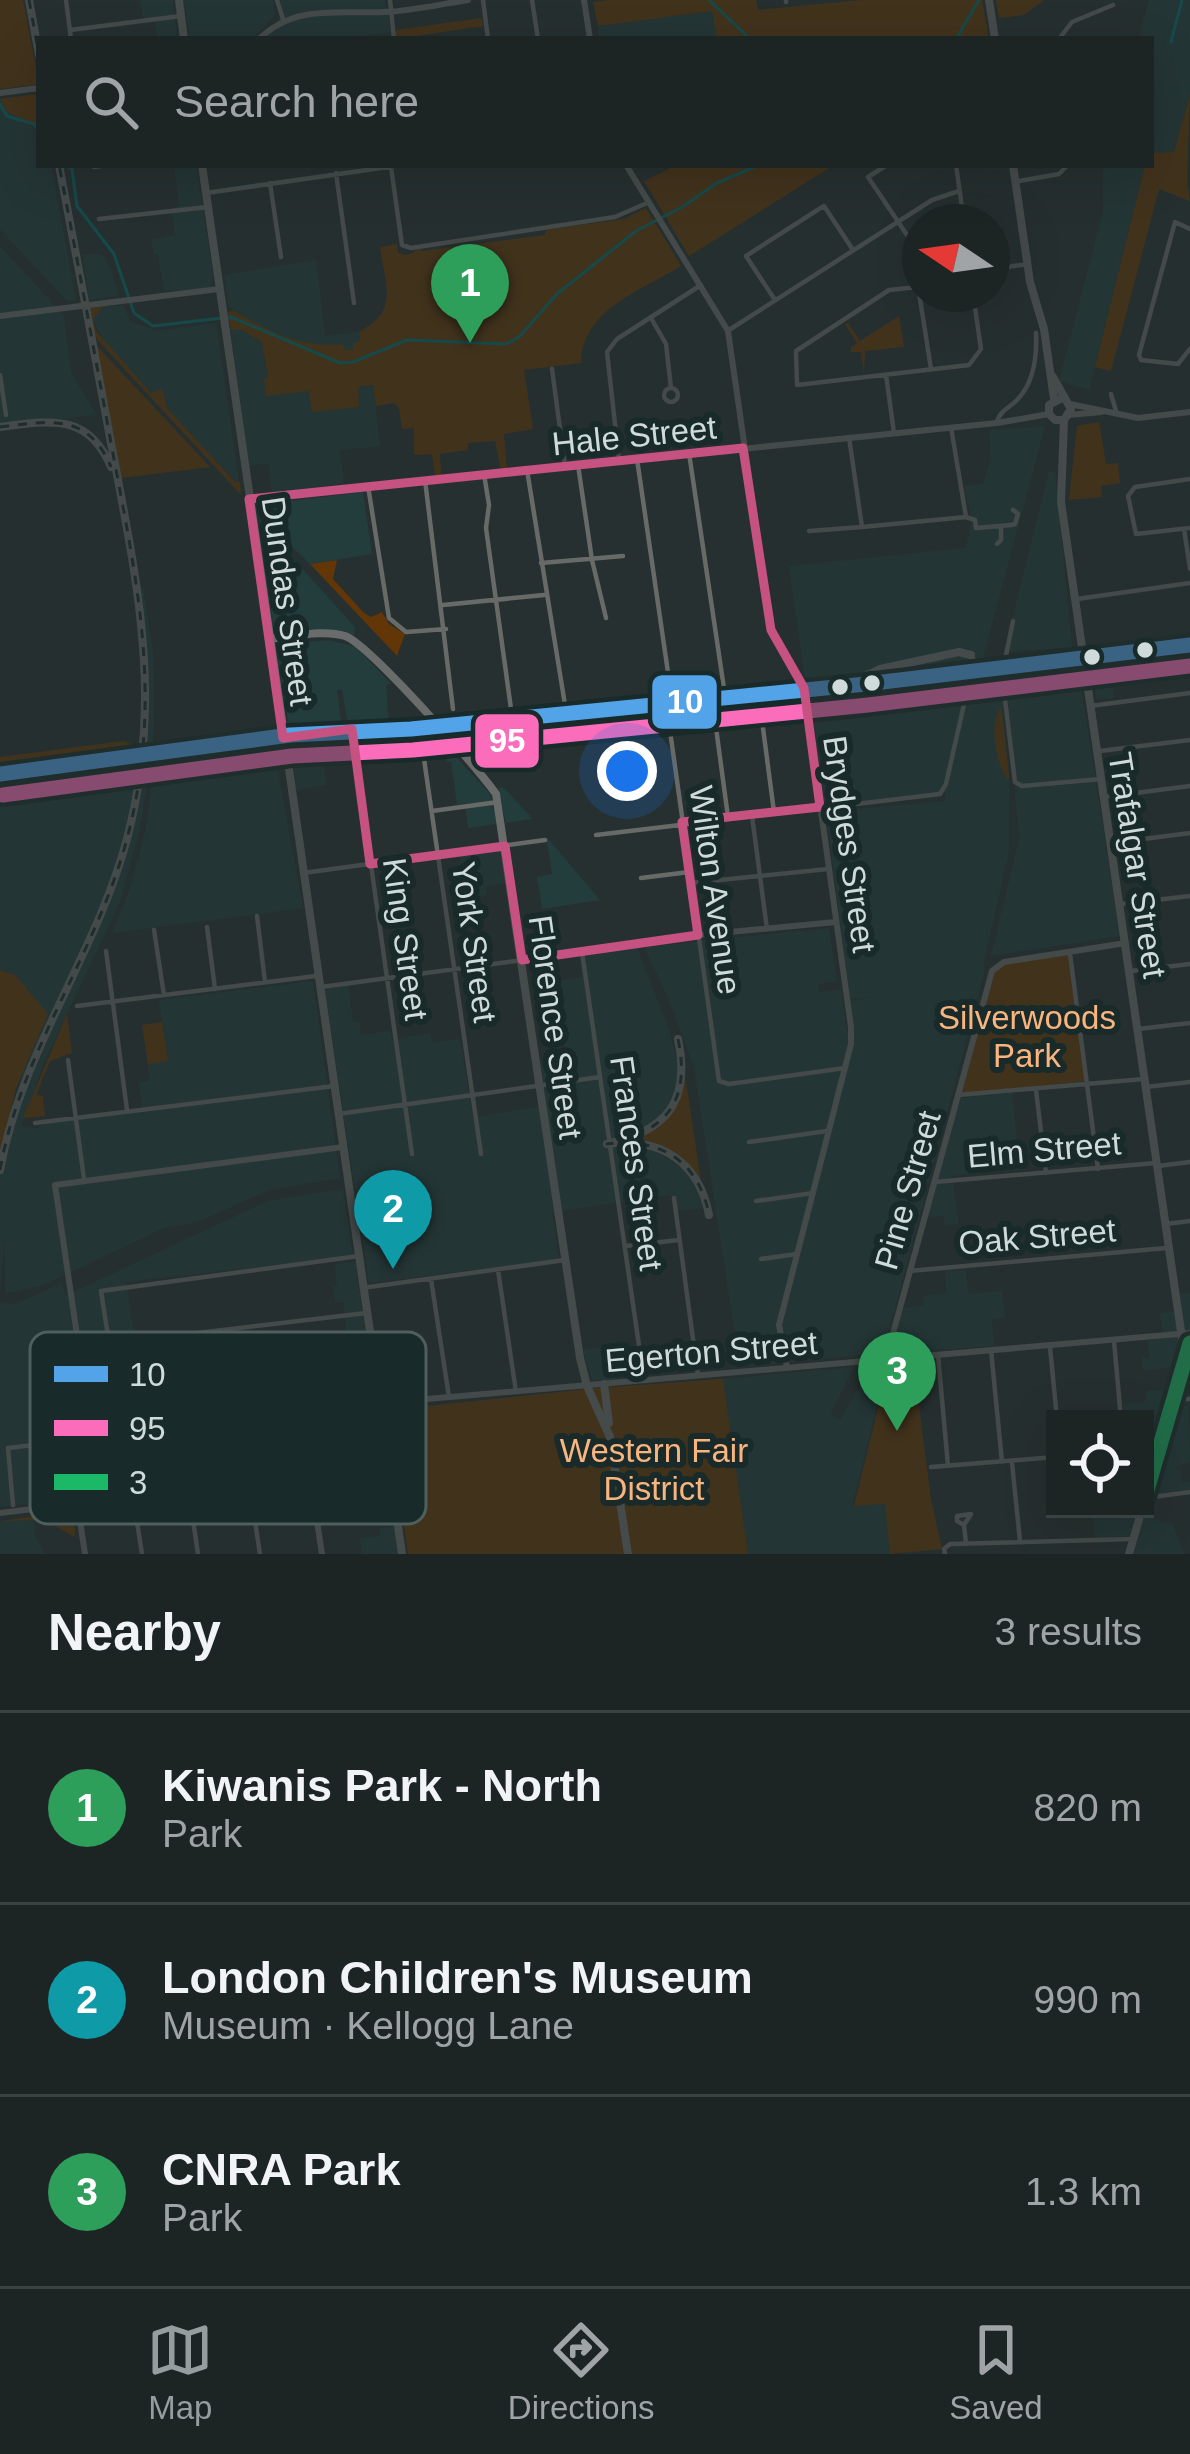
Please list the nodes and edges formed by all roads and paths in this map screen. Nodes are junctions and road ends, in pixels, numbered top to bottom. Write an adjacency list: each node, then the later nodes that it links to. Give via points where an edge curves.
1 (66, 0): 14 (street)
2 (179, 0): 12 (main road)
3 (277, 0): 13 (street)
4 (390, 0): 11 (street)
5 (468, 0): 11 (street)
6 (483, 0): 18 (street)
7 (532, 0): 19 (street)
8 (584, 0): 20 (street)
9 (989, 0): 21 (main road)
10 (1113, 5): 22 (street, via 1072,22)
11 (392, 11): 13 (street); 17 (street)
12 (181, 16): 14 (street); 15 (main road)
13 (283, 20): 16 (street)
14 (70, 35)
15 (184, 36)
16 (264, 36)
17 (394, 36)
18 (488, 36)
19 (538, 36)
20 (590, 36)
21 (995, 36)
22 (1061, 36)
23 (36, 88): 24 (street)
24 (2, 93)
25 (202, 168): 37 (main road, Dundas Street)
26 (380, 168): 33 (street)
27 (398, 168): 38 (street, via 402,245 411,248 615,218)
28 (628, 168): 38 (street, Brydges Street)
29 (882, 168): 42 (street, via 868,177)
30 (956, 168): 36 (street)
31 (1014, 168): 34 (main road, Trafalgar Street)
32 (1065, 168): 34 (street)
33 (336, 173): 35 (street); 53 (street)
34 (1016, 182): 47 (main road, Trafalgar Street)
35 (270, 183): 37 (street); 46 (street)
36 (959, 191): 39 (street); 42 (street)
37 (206, 193): 40 (main road, Dundas Street)
38 (649, 202): 49 (street, Brydges Street)
39 (961, 204)
40 (208, 207): 41 (street); 51 (main road, Dundas Street)
41 (99, 219)
42 (898, 221): 43 (street); 45 (street)
43 (902, 227)
44 (1190, 229): 60 (street, via 1175,222 1139,355 1176,364)
45 (853, 250): 52 (street); 52 (street, via 824,206 755,250 746,256)
46 (280, 257)
47 (1028, 264): 48 (street); 67 (main road, Trafalgar Street)
48 (1010, 266)
49 (701, 285): 57 (street); 58 (street, Brydges Street)
50 (902, 288): 64 (street, via 796,351 797,385)
51 (219, 289): 56 (street); 86 (main road, Dundas Street)
52 (775, 301): 58 (street)
53 (354, 303)
54 (922, 312): 62 (street)
55 (976, 312): 62 (street, via 981,349 969,364)
56 (0, 316)
57 (651, 318): 65 (street, via 666,344); 78 (street, via 607,352)
58 (728, 331): 75 (street, Brydges Street)
59 (1036, 333): 71 (street, via 1022,396)
60 (1190, 349)
61 (552, 369): 80 (street)
62 (932, 371): 64 (street)
63 (0, 375): 70 (street)
64 (886, 375): 73 (street)
65 (670, 388)
66 (1113, 398): 69 (street)
67 (1059, 409): 69 (street, Hale Street); 71 (street, Hale Street); 102 (main road, Trafalgar Street)
68 (1190, 412): 69 (street, Hale Street)
69 (1110, 413)
70 (6, 415)
71 (997, 423): 72 (street, Hale Street)
72 (951, 427): 73 (street, Hale Street); 88 (street)
73 (894, 433): 74 (street, Hale Street)
74 (849, 437): 75 (street, Hale Street); 90 (street)
75 (743, 448): 76 (street, Hale Street); 113 (street, Brydges Street, via 772,630)
76 (689, 453): 77 (street, Hale Street); 116 (street)
77 (637, 458): 78 (street, Hale Street); 118 (street, Wilton Avenue)
78 (619, 460): 79 (street, Hale Street)
79 (578, 465): 80 (street, Hale Street); 97 (street)
80 (565, 466): 81 (street, Hale Street)
81 (527, 470): 82 (street, Hale Street); 98 (street)
82 (484, 474): 84 (street, Hale Street); 103 (street)
83 (1190, 479): 92 (street, via 1135,487 1128,496 1136,534)
84 (424, 480): 85 (street, Hale Street); 104 (street)
85 (368, 486): 86 (street, Hale Street); 107 (street, via 389,618 406,632)
86 (249, 499): 108 (main road, Dundas Street)
87 (1013, 510): 89 (street, via 1016,524)
88 (966, 517): 90 (street); 91 (street)
89 (1001, 526): 91 (street); 95 (street)
90 (862, 527): 93 (street)
91 (976, 528): 94 (street)
92 (1187, 529): 99 (street)
93 (809, 530)
94 (976, 539)
95 (997, 544)
96 (623, 556): 97 (street)
97 (592, 560): 98 (street); 105 (street)
98 (541, 563): 101 (street)
99 (1190, 569)
100 (1190, 583): 102 (street)
101 (545, 595): 103 (street); 121 (street)
102 (1074, 599): 111 (main road, Trafalgar Street)
103 (496, 600): 104 (street); 122 (street)
104 (443, 605): 107 (street)
105 (606, 618)
106 (1012, 621): 133 (street, via 1003,675 1015,782)
107 (446, 629): 120 (street)
108 (269, 639): 124 (main road, Florence Street, via 346,636); 127 (main road, Dundas Street)
109 (1190, 645): 111 (main road)
110 (971, 655): 112 (main road, via 880,669); 114 (street)
111 (1083, 658): 112 (main road, bridge); 119 (main road, Trafalgar Street)
112 (861, 682): 113 (main road); 114 (main road)
113 (804, 688): 116 (main road); 137 (street, Brydges Street)
114 (967, 692): 137 (street, via 940,794)
115 (1190, 693): 119 (street)
116 (725, 695): 117 (main road)
117 (712, 697): 118 (main road); 141 (street)
118 (669, 701): 121 (main road); 142 (street, Wilton Avenue)
119 (1090, 706): 131 (main road, Trafalgar Street)
120 (453, 709)
121 (566, 711): 122 (main road)
122 (512, 716): 123 (main road)
123 (460, 722): 124 (main road); 130 (main road)
124 (436, 724): 126 (main road); 130 (main road, Florence Street)
125 (763, 728): 139 (street)
126 (349, 732): 127 (main road); 149 (street, King Street)
127 (283, 738): 132 (main road, bridge); 152 (main road, Dundas Street)
128 (425, 739): 138 (street, York Street)
129 (1190, 740): 131 (street)
130 (454, 743): 136 (main road, Florence Street)
131 (1097, 751): 133 (main road, Trafalgar Street)
132 (0, 774)
133 (1101, 779): 135 (main road, Trafalgar Street)
134 (1190, 786): 135 (street)
135 (1104, 797): 146 (main road, Trafalgar Street)
136 (498, 802): 138 (street); 147 (main road, Florence Street)
137 (820, 808): 139 (street); 150 (street, Brydges Street)
138 (432, 811): 148 (street, York Street)
139 (773, 812): 140 (street)
140 (752, 814): 141 (street); 153 (street)
141 (728, 817): 142 (street)
142 (682, 822): 144 (street); 151 (street, Wilton Avenue)
143 (1190, 833): 146 (street)
144 (596, 835)
145 (545, 840): 147 (street)
146 (1111, 844): 157 (main road, Trafalgar Street)
147 (505, 845): 148 (street); 168 (main road, Florence Street)
148 (438, 855): 149 (street); 170 (street, York Street)
149 (370, 864): 152 (street); 173 (street, King Street)
150 (829, 869): 153 (street); 159 (street, Brydges Street)
151 (689, 872): 154 (street); 155 (street, Wilton Avenue)
152 (304, 873): 172 (main road, Dundas Street)
153 (760, 875): 155 (street); 161 (street)
154 (641, 878)
155 (691, 883): 163 (street, Wilton Avenue)
156 (1190, 896): 157 (street)
157 (1120, 904): 164 (main road, Trafalgar Street)
158 (257, 916): 174 (street)
159 (836, 922): 161 (street); 183 (street, Brydges Street, via 851,1028)
160 (207, 927): 176 (street)
161 (766, 929): 163 (street)
162 (154, 931): 177 (street)
163 (698, 935): 167 (street); 183 (street, Wilton Avenue, via 722,1084)
164 (1126, 943): 166 (street); 171 (main road, Trafalgar Street)
165 (106, 951): 178 (street)
166 (1069, 951): 187 (street); 192 (street, Pine Street, via 996,966)
167 (582, 952): 168 (street); 184 (street, Frances Street)
168 (522, 959): 170 (street); 188 (main road, Florence Street)
169 (1190, 964): 171 (street)
170 (455, 969): 173 (street); 191 (street, York Street)
171 (1131, 971): 181 (main road, Trafalgar Street)
172 (318, 976): 174 (street); 175 (main road, Dundas Street)
173 (387, 977): 175 (street); 193 (street, King Street)
174 (266, 982): 176 (street)
175 (320, 987): 189 (main road, Dundas Street)
176 (214, 988): 177 (street)
177 (164, 995): 178 (street)
178 (112, 1002): 179 (street); 194 (street)
179 (77, 1006)
180 (1190, 1023): 181 (street)
181 (1138, 1029): 186 (main road, Trafalgar Street)
182 (68, 1060): 196 (street)
183 (844, 1068): 198 (street, Brydges Street)
184 (601, 1077): 188 (street); 215 (street, Frances Street)
185 (1190, 1082): 186 (street)
186 (1145, 1083): 187 (street); 204 (main road, Trafalgar Street)
187 (1088, 1084): 190 (street); 205 (street)
188 (540, 1085): 191 (street); 220 (main road, Florence Street)
189 (334, 1086): 194 (street); 195 (main road, Dundas Street)
190 (1036, 1088): 192 (street); 206 (street)
191 (473, 1094): 193 (street); 202 (street, York Street)
192 (958, 1095): 208 (street, Pine Street)
193 (405, 1104): 195 (street); 201 (street, King Street)
194 (127, 1110): 196 (street)
195 (338, 1114): 200 (main road, Dundas Street)
196 (76, 1116): 197 (street); 207 (street)
197 (35, 1123)
198 (829, 1131): 199 (street); 209 (street, Brydges Street)
199 (749, 1142)
200 (343, 1148): 207 (street); 218 (main road, Dundas Street)
201 (412, 1154)
202 (481, 1154)
203 (1190, 1162): 204 (street, Elm Street)
204 (1158, 1164): 205 (street, Elm Street); 213 (main road, Trafalgar Street)
205 (1098, 1168): 206 (street, Elm Street)
206 (1046, 1173): 208 (street, Elm Street)
207 (84, 1179): 227 (street, via 55,1185)
208 (934, 1182): 222 (street, Pine Street)
209 (813, 1192): 211 (street); 217 (street, Brydges Street)
210 (674, 1198): 214 (street)
211 (756, 1201)
212 (1190, 1221): 213 (street)
213 (1166, 1224): 216 (main road, Trafalgar Street)
214 (680, 1240): 215 (street); 243 (street)
215 (625, 1246): 244 (street, Frances Street)
216 (1169, 1248): 222 (street, Oak Street); 232 (main road, Trafalgar Street)
217 (797, 1254): 219 (street); 235 (street, Brydges Street, via 779,1325)
218 (359, 1257): 224 (main road, Dundas Street); 228 (street, via 101,1291)
219 (761, 1259)
220 (565, 1260): 221 (street); 246 (main road, Florence Street)
221 (498, 1270): 223 (street); 247 (street)
222 (909, 1271): 239 (street, Pine Street)
223 (431, 1279): 224 (street); 248 (street)
224 (365, 1288): 225 (main road, Dundas Street); 226 (main road, Dundas Street)
225 (366, 1313): 226 (main road); 229 (street); 230 (main road, Dundas Street)
226 (372, 1325): 231 (main road, Dundas Street)
227 (78, 1332)
228 (107, 1332)
229 (208, 1332)
230 (369, 1332)
231 (373, 1332)
232 (1186, 1333): 233 (street, Egerton Street); 240 (main road, Trafalgar Street)
233 (1113, 1339): 236 (street, Egerton Street); 253 (street)
234 (1190, 1342): 240 (main road)
235 (783, 1345): 241 (street); 242 (street)
236 (1050, 1345): 237 (street, Egerton Street); 252 (street)
237 (991, 1350): 238 (street, Egerton Street); 260 (street)
238 (938, 1354): 239 (street, Egerton Street); 261 (street)
239 (886, 1359): 241 (street, Egerton Street)
240 (1185, 1359): 250 (main road)
241 (787, 1367): 242 (street, Egerton Street)
242 (768, 1369): 243 (street, Egerton Street)
243 (698, 1376): 244 (street, Egerton Street)
244 (644, 1380): 245 (street, Egerton Street)
245 (604, 1384): 246 (street, Egerton Street); 254 (main road)
246 (586, 1386): 247 (street, Egerton Street); 254 (main road, Florence Street)
247 (516, 1392): 248 (street, Egerton Street)
248 (448, 1397): 249 (street, Egerton Street)
249 (426, 1399)
250 (1174, 1399): 251 (street); 257 (main road)
251 (1190, 1399)
252 (1056, 1410)
253 (1120, 1410)
254 (610, 1437): 289 (main road, Florence Street)
255 (30, 1445): 266 (street, via 8,1448)
256 (1154, 1449): 257 (street)
257 (1159, 1449): 262 (main road)
258 (1046, 1458): 259 (street)
259 (1012, 1461): 260 (street); 279 (street)
260 (1002, 1462): 261 (street)
261 (948, 1466): 263 (street)
262 (1154, 1466)
263 (931, 1467)
264 (1190, 1492): 265 (street)
265 (1154, 1496)
266 (14, 1505)
267 (30, 1509): 268 (street)
268 (0, 1514)
269 (1139, 1518): 277 (main road)
270 (80, 1524): 283 (street)
271 (137, 1524): 284 (street)
272 (193, 1524): 285 (street)
273 (255, 1524): 286 (street)
274 (317, 1524): 287 (street)
275 (399, 1524): 288 (main road, Dundas Street)
276 (964, 1525): 281 (street)
277 (1133, 1539): 278 (street); 292 (main road)
278 (1075, 1540): 279 (street); 291 (street)
279 (1020, 1541): 280 (street)
280 (994, 1543): 281 (street); 290 (street)
281 (965, 1544): 282 (street)
282 (946, 1550)
283 (85, 1554)
284 (142, 1554)
285 (198, 1554)
286 (260, 1554)
287 (322, 1554)
288 (404, 1554)
289 (628, 1554)
290 (996, 1554)
291 (1077, 1554)
292 (1129, 1554)

